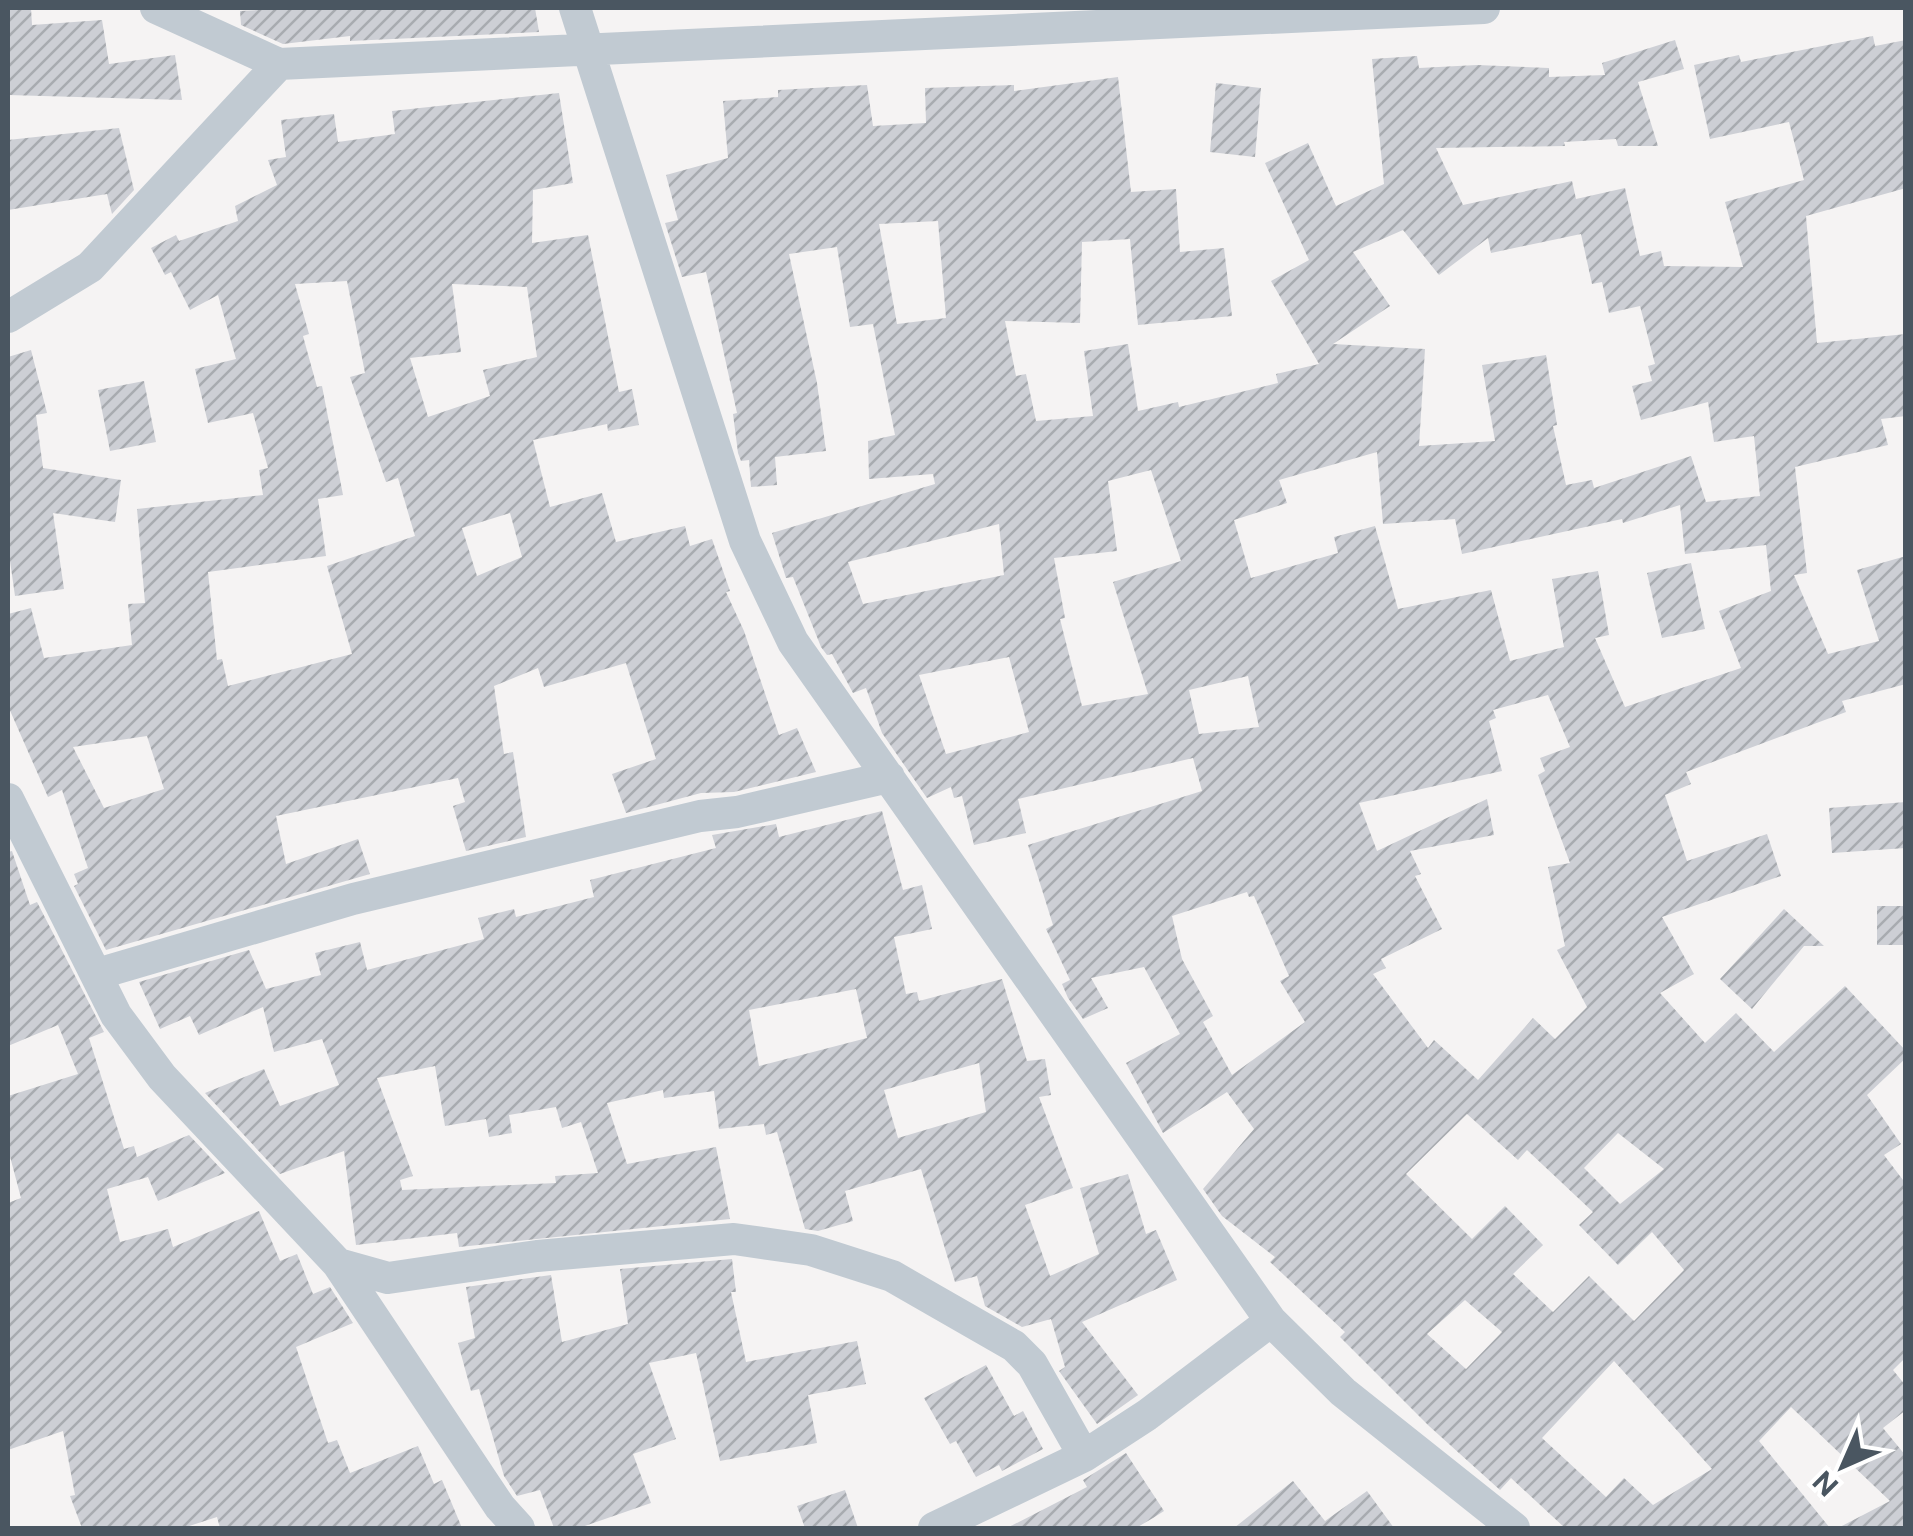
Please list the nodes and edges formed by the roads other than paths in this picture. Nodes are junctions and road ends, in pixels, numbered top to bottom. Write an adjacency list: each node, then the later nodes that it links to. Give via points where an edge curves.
1 (156, 8): 6 (street)
2 (576, 8): 5 (street)
3 (1454, 8): 4 (street); 5 (street)
4 (1484, 8)
5 (586, 49): 6 (street); 8 (street, via 744,541 793,642)
6 (279, 64): 7 (street, via 90,266)
7 (8, 317)
8 (889, 777): 10 (street, via 353,900); 12 (street)
9 (8, 799): 10 (street)
10 (98, 974): 11 (street, via 116,1015 162,1078)
11 (338, 1264): 13 (street, via 388,1278 537,1256 734,1239 811,1250 892,1276 1014,1346 1032,1364); 14 (street)
12 (1271, 1322): 13 (street); 16 (street, via 1343,1392)
13 (1084, 1456): 15 (street)
14 (520, 1528)
15 (934, 1528)
16 (1514, 1528)

